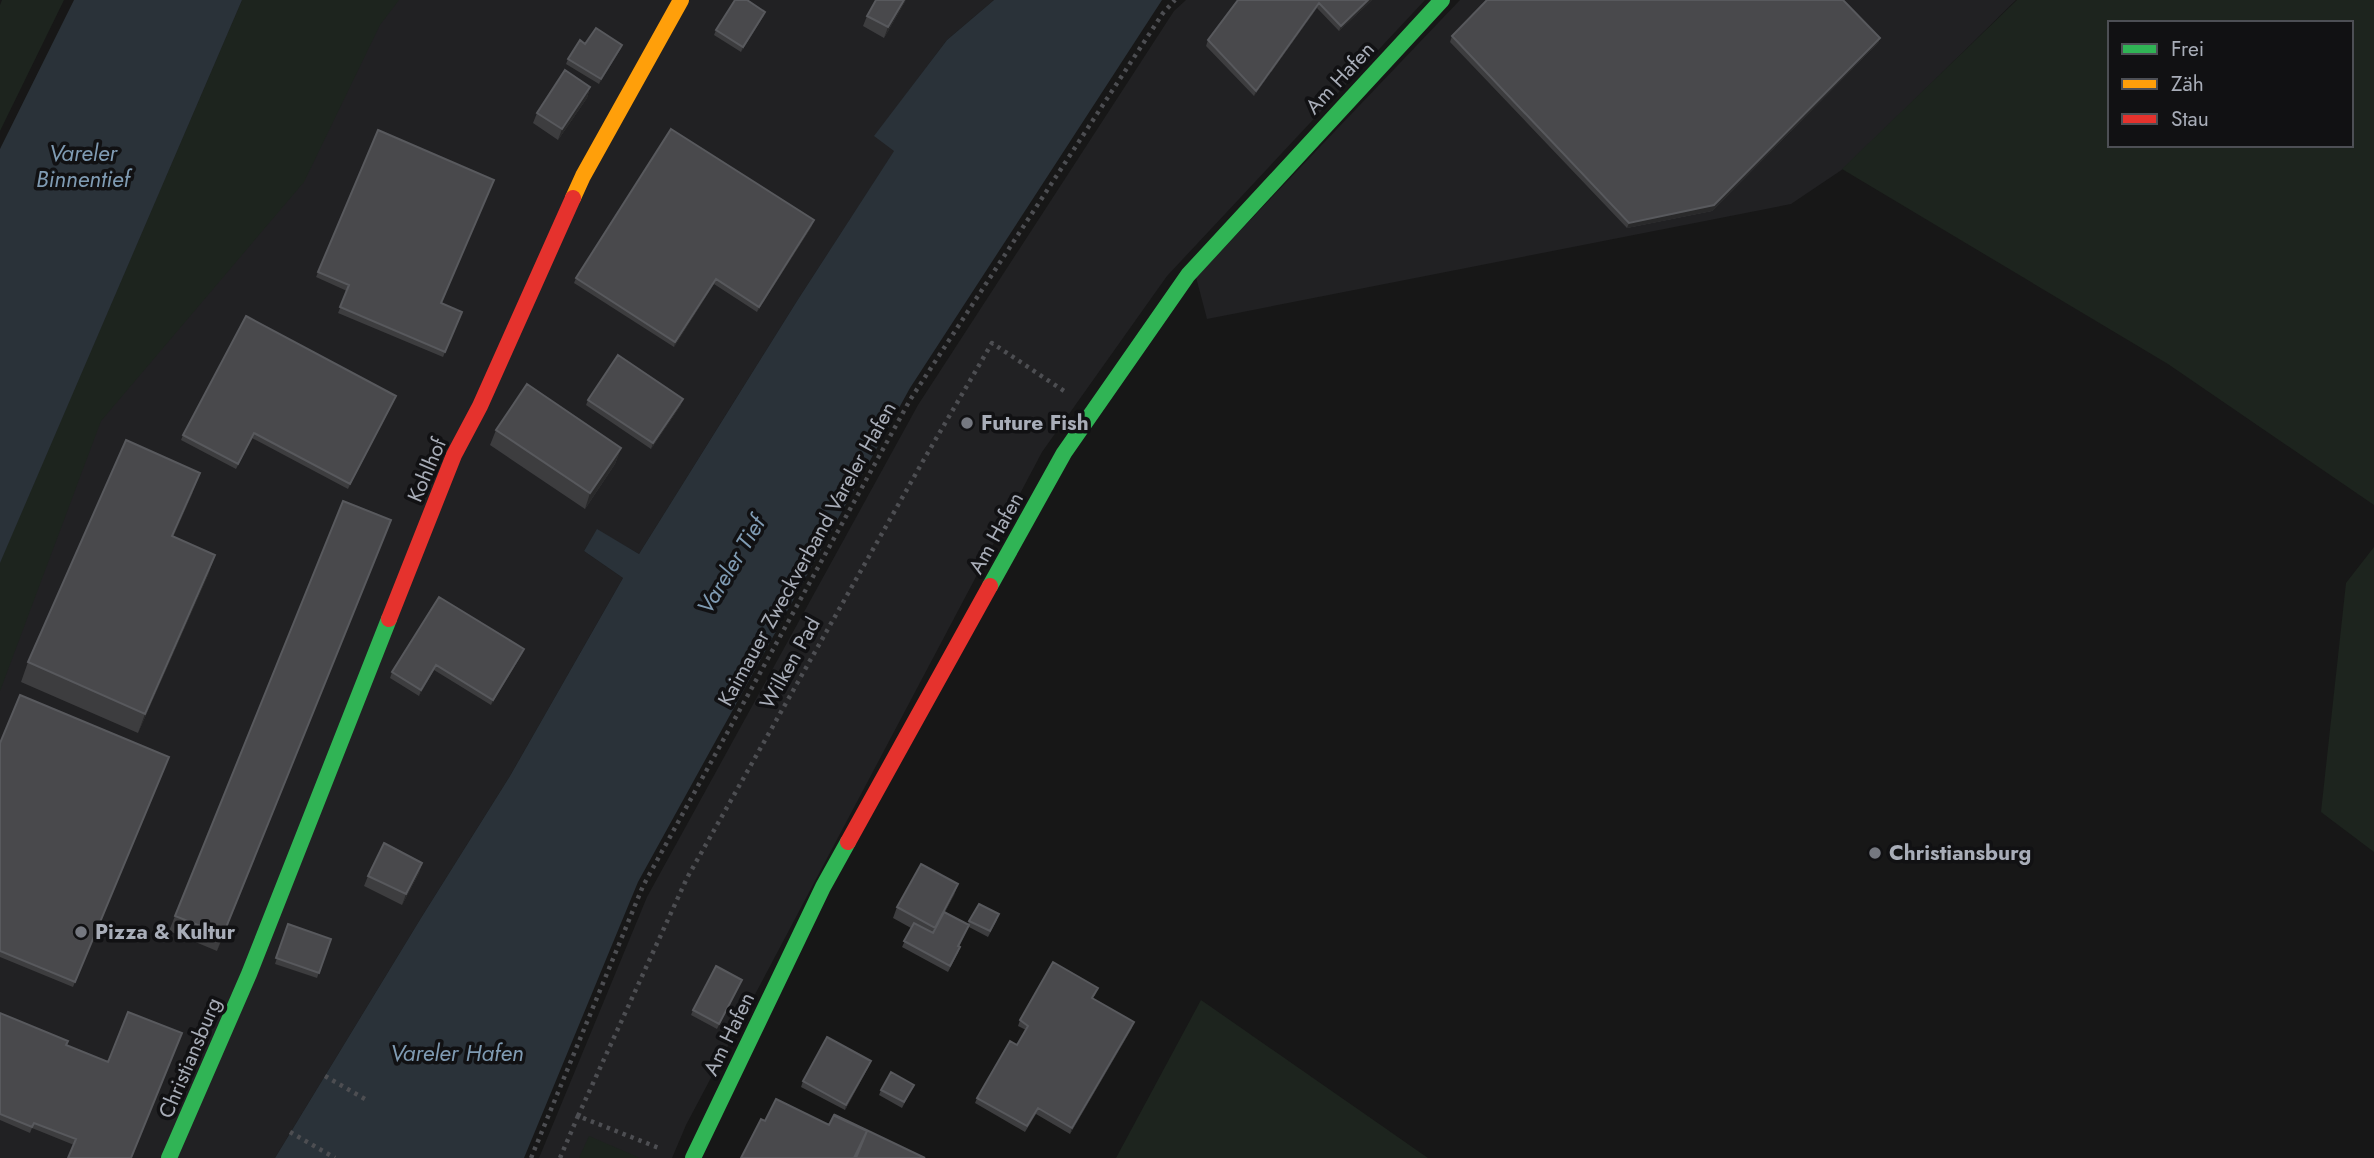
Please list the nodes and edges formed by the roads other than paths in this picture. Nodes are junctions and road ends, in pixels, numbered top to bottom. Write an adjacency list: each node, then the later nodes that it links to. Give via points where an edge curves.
1 (681, 0): 3 (street, Kohlhof, via 583,176 454,455)
2 (1442, 0): 5 (street, Am Hafen, via 1188,275 1064,453 824,887)
3 (249, 974): 4 (street, Christiansburg)
4 (169, 1158)
5 (693, 1158)

